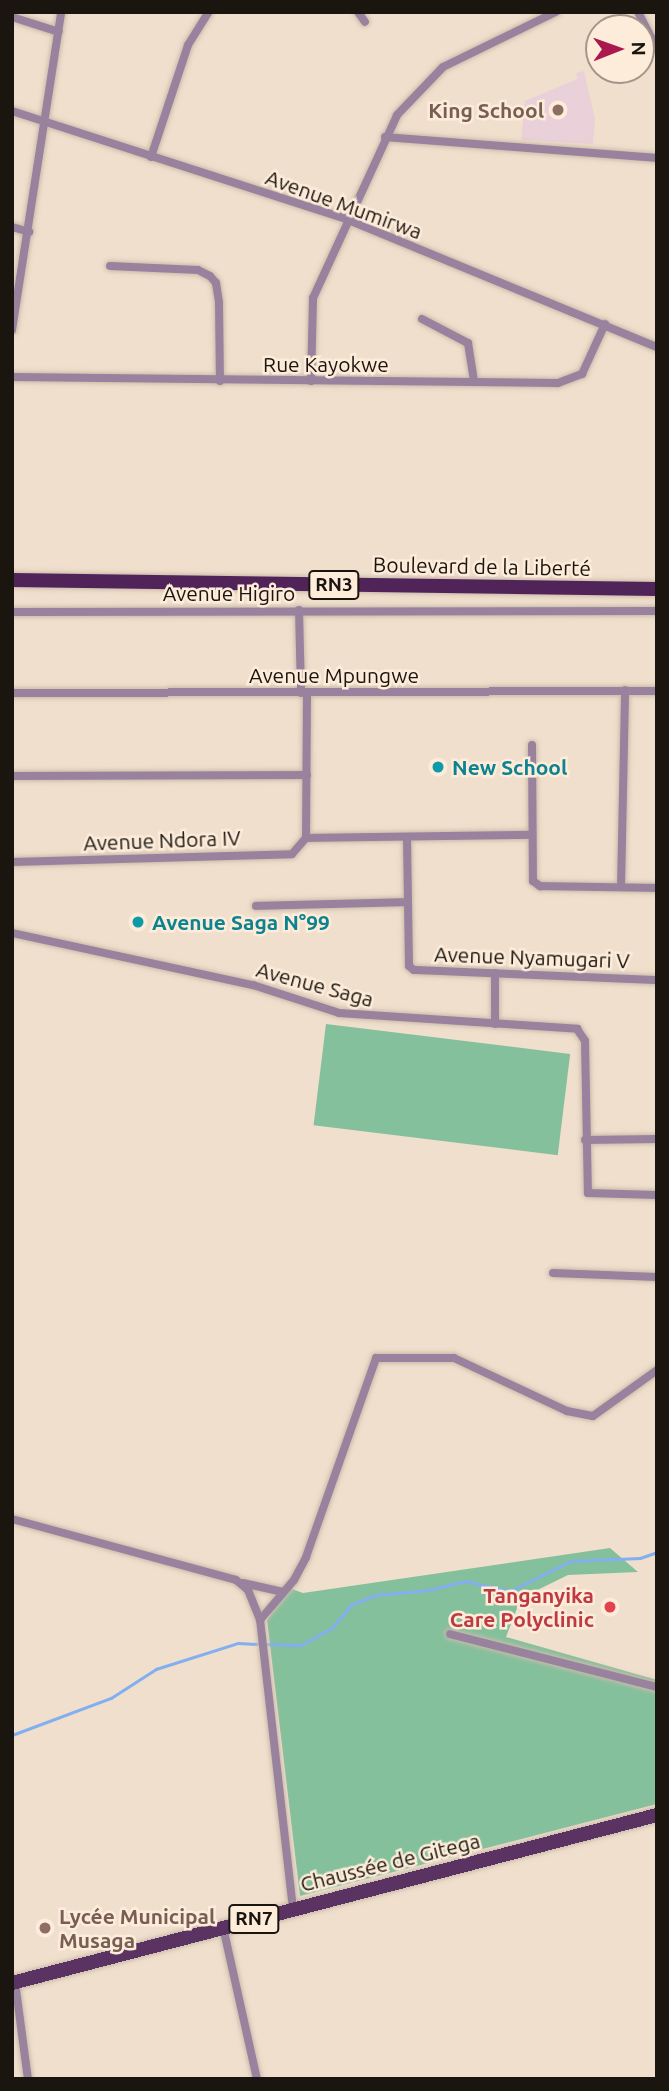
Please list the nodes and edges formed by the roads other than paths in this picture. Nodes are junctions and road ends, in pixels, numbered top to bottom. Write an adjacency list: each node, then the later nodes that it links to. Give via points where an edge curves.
1 (61, 12): 8 (street)
2 (209, 12): 13 (street, via 188,46)
3 (358, 12): 7 (street)
4 (556, 12): 12 (street, via 443,67 405,104)
5 (638, 12): 9 (street)
6 (12, 17): 8 (street)
7 (365, 22)
8 (59, 32): 11 (street)
9 (657, 49)
10 (12, 111): 11 (street, Avenue Mumirwa)
11 (44, 122): 13 (street, Avenue Mumirwa); 17 (street)
12 (385, 137): 14 (street); 15 (street)
13 (151, 158): 15 (street, Avenue Mumirwa)
14 (657, 158)
15 (346, 219): 20 (street, Avenue Mumirwa); 25 (street, via 313,298)
16 (12, 227): 17 (street)
17 (29, 232): 21 (street)
18 (110, 266): 24 (street, via 198,270 210,276 219,296)
19 (422, 319): 26 (street, via 468,343)
20 (605, 324): 22 (street, Avenue Mumirwa); 26 (street, Rue Kayokwe, via 578,378 558,383)
21 (12, 330)
22 (657, 347)
23 (12, 377): 24 (street, Rue Kayokwe)
24 (220, 381): 25 (street, Rue Kayokwe)
25 (311, 381): 26 (street, Rue Kayokwe)
26 (474, 382)
27 (12, 580): 28 (highway, Boulevard de la Liberté / RN3)
28 (657, 589)
29 (299, 610): 30 (street, Avenue Higiro); 31 (street, Avenue Higiro); 35 (street)
30 (657, 611)
31 (12, 612)
32 (625, 690): 33 (street, Avenue Mpungwe); 35 (street, Avenue Mpungwe); 43 (street)
33 (657, 691)
34 (12, 693): 35 (street, Avenue Mpungwe)
35 (304, 693): 37 (street)
36 (532, 745): 39 (street)
37 (307, 775): 38 (street); 40 (street)
38 (12, 776)
39 (531, 835): 41 (street); 43 (street, via 530,874 540,886)
40 (306, 838): 41 (street); 42 (street, Avenue Ndora IV, via 292,854)
41 (407, 838): 45 (street, Avenue Nyamugari V)
42 (12, 862)
43 (621, 887): 44 (street)
44 (657, 888)
45 (407, 902): 46 (street); 48 (street, Avenue Nyamugari V, via 409,966 414,970)
46 (256, 906)
47 (12, 933): 50 (street, Avenue Saga, via 253,985 339,1013)
48 (495, 973): 49 (street, Avenue Nyamugari V); 50 (street)
49 (657, 980)
50 (495, 1024): 52 (street, Avenue Saga, via 569,1026 582,1034)
51 (657, 1139): 52 (street)
52 (585, 1143): 53 (street, via 587,1193)
53 (657, 1195)
54 (553, 1273): 55 (street)
55 (657, 1277)
56 (657, 1370): 59 (street, via 593,1416 567,1411 454,1358 376,1359 306,1557)
57 (12, 1519): 58 (street)
58 (243, 1583): 59 (street); 60 (street)
59 (283, 1592): 60 (street)
60 (260, 1620): 64 (street)
61 (450, 1634): 62 (street)
62 (657, 1687)
63 (657, 1815): 64 (main road, Chaussée de Gitega / RN7)
64 (293, 1909): 65 (main road, Chaussée de Gitega / RN7)
65 (223, 1927): 66 (main road, Chaussée de Gitega / RN7); 68 (street)
66 (14, 1982): 67 (street)
67 (28, 2079)
68 (257, 2079)

